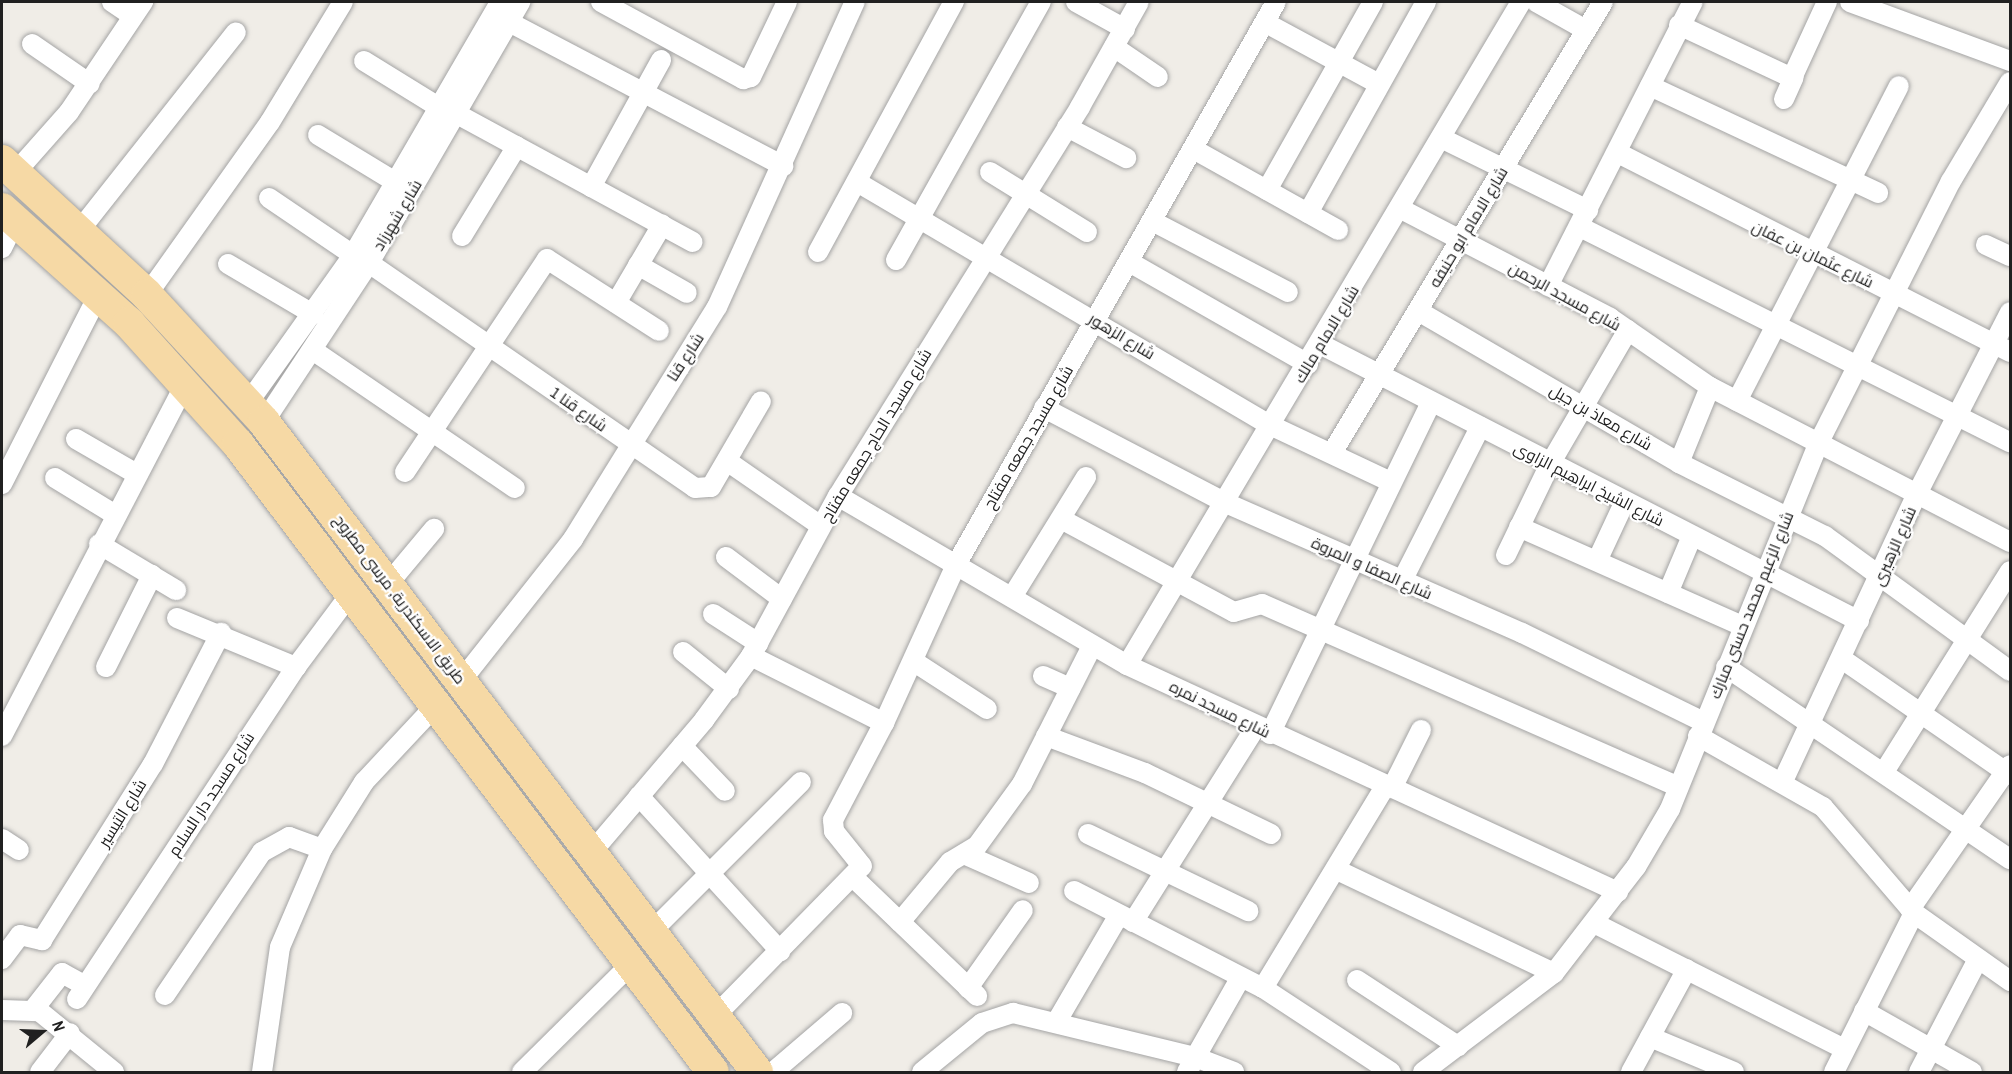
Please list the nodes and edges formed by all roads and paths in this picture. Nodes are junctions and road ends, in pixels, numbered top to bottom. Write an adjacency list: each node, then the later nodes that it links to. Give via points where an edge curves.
1 (112, 2): 21 (street)
2 (343, 2): 92 (street, via 270,122)
3 (500, 2): 43 (street, شارع شهرزاد)
4 (520, 2): 22 (street, شارع شهرزاد)
5 (601, 2): 20 (street, via 743,80 751,77)
6 (855, 2): 51 (street, شارع قنا)
7 (954, 2): 56 (street)
8 (1041, 2): 66 (street)
9 (1076, 2): 25 (street)
10 (1139, 2): 25 (street, شارع مسجد الحاج جمعه مفتاح)
11 (1276, 2): 23 (street, شارع مسجد جمعه مفتاح)
12 (1373, 2): 33 (street)
13 (1426, 2): 38 (street)
14 (1521, 2): 46 (street, شارع الامام مالك)
15 (1536, 2): 26 (street)
16 (1603, 2): 26 (street, شارع الامام ابو حنيفه)
17 (1693, 2): 24 (street)
18 (1827, 2): 35 (street)
19 (1850, 2): 32 (street)
20 (783, 3)
21 (138, 9): 37 (street)
22 (509, 22): 41 (street); 43 (street, شارع شهرزاد)
23 (1266, 23): 33 (street); 48 (street, شارع مسجد جمعه مفتاح)
24 (1679, 26): 35 (street); 39 (street)
25 (1125, 29): 29 (street, شارع مسجد الحاج جمعه مفتاح)
26 (1586, 30): 53 (street, شارع الامام ابو حنيفه)
27 (236, 32): 71 (street)
28 (32, 44): 37 (street)
29 (1114, 47): 34 (street); 44 (street, شارع مسجد الحاج جمعه مفتاح)
30 (661, 60): 41 (street)
31 (364, 61): 43 (street)
32 (2010, 61)
33 (1339, 62): 38 (street); 59 (street)
34 (1158, 76)
35 (1794, 77): 42 (street)
36 (2010, 82): 90 (street, شارع الزعيم محمد حسنى مبارك)
37 (90, 84): 52 (street)
38 (1379, 84): 64 (street)
39 (1650, 86): 49 (street); 55 (street)
40 (1899, 86): 55 (street)
41 (643, 93): 51 (street); 58 (street)
42 (1784, 99)
43 (449, 111): 47 (street); 57 (street, شارع شهرزاد); 82 (street, شارع شهرزاد)
44 (1068, 127): 50 (street); 61 (street, شارع مسجد الحاج جمعه مفتاح)
45 (318, 135): 57 (street)
46 (1441, 138): 53 (street); 63 (street, شارع الامام مالك)
47 (517, 147): 58 (street); 73 (street)
48 (1195, 150): 59 (street); 68 (street, شارع مسجد جمعه مفتاح)
49 (1617, 153): 67 (street); 79 (street, شارع عثمان بن عفان)
50 (1126, 158)
51 (783, 166): 123 (street, شارع قنا, via 717,306)
52 (8, 167): 71 (main road, طريق الاسكندرية, مرسى مطروح)
53 (1503, 168): 67 (street); 74 (street, شارع الامام ابو حنيفه)
54 (990, 172): 61 (street)
55 (1849, 179): 60 (street); 79 (street)
56 (857, 182): 66 (street, شارع الزهور); 78 (street)
57 (397, 183): 82 (street, شارع شهرزاد)
58 (591, 187): 69 (street)
59 (1266, 190): 64 (street)
60 (1878, 193)
61 (1024, 195): 72 (street); 80 (street, شارع مسجد الحاج جمعه مفتاح)
62 (269, 198): 82 (street, شارع قنا 1)
63 (1401, 208): 74 (street, شارع مسجد الرحمن); 101 (street, شارع الامام مالك)
64 (1308, 213): 70 (street)
65 (8, 215): 77 (street); 91 (main road, طريق الاسكندرية, مرسى مطروح)
66 (920, 218): 80 (street, شارع الزهور); 83 (street)
67 (1584, 218): 87 (street); 98 (street)
68 (1154, 222): 84 (street, شارع مسجد جمعه مفتاح); 88 (street)
69 (662, 225): 75 (street); 86 (street)
70 (1338, 230)
71 (79, 231): 92 (main road, طريق الاسكندرية, مرسى مطروح)
72 (1087, 232)
73 (462, 236)
74 (1460, 239): 87 (street, شارع مسجد الرحمن); 94 (street, شارع الامام ابو حنيفه)
75 (693, 242)
76 (1986, 245): 81 (street)
77 (2, 248)
78 (818, 252)
79 (1813, 255): 90 (street, شارع عثمان بن عفان); 98 (street)
80 (986, 256): 97 (street, شارع الزهور); 136 (street, شارع مسجد الحاج جمعه مفتاح)
81 (2010, 256)
82 (361, 259): 96 (street, شارع شهرزاد); 102 (street, شارع قنا 1); 104 (street, شارع شهرزاد)
83 (896, 260)
84 (1131, 263): 97 (street, شارع مسجد جمعه مفتاح); 105 (street)
85 (228, 264): 96 (street)
86 (638, 265): 89 (street); 93 (street)
87 (1548, 286): 99 (street, شارع مسجد الرحمن)
88 (1288, 292)
89 (687, 293)
90 (1893, 293): 103 (street, شارع عثمان بن عفان); 106 (street, شارع الزعيم محمد حسنى مبارك)
91 (99, 294): 108 (main road, طريق الاسكندرية, مرسى مطروح); 133 (street)
92 (147, 295): 115 (main road, طريق الاسكندرية, مرسى مطروح)
93 (616, 303): 100 (street); 102 (street, via 548,259)
94 (1418, 311): 107 (street, شارع الامام ابو حنيفه); 113 (street, شارع معاذ بن جبل)
95 (2010, 312): 103 (street, شارع الزهيرى)
96 (313, 314): 115 (street, شارع شهرزاد)
97 (1095, 320): 114 (street, شارع مسجد جمعه مفتاح); 117 (street, شارع الزهور)
98 (1775, 325): 106 (street); 111 (street)
99 (1628, 330): 109 (street, شارع مسجد الرحمن); 113 (street)
100 (659, 331)
101 (1320, 344): 105 (street, شارع الامام مالك); 107 (street, شارع الشيخ ابراهيم الزاوى)
102 (490, 347): 119 (street); 123 (street, شارع قنا 1)
103 (2003, 348): 116 (street, شارع الزهيرى)
104 (314, 351): 115 (street, شارع شهرزاد); 119 (street)
105 (1308, 364): 117 (street, شارع الامام مالك)
106 (1856, 366): 116 (street); 121 (street, شارع الزعيم محمد حسنى مبارك)
107 (1379, 374): 112 (street, شارع الشيخ ابراهيم الزاوى); 124 (street, شارع الامام ابو حنيفه)
108 (185, 384): 129 (street); 161 (main road, طريق الاسكندرية, مرسى مطروح)
109 (1710, 387): 111 (street, شارع مسجد الرحمن); 126 (street)
110 (761, 401): 125 (street, شارع قنا 1)
111 (1737, 401): 121 (street, شارع مسجد الرحمن)
112 (1431, 402): 118 (street, شارع الشيخ ابراهيم الزاوى); 132 (street)
113 (1584, 406): 126 (street, شارع معاذ بن جبل); 127 (street)
114 (1044, 408): 137 (street, شارع الصفا و المروة); 152 (street, شارع مسجد جمعه مفتاح)
115 (256, 412): 158 (main road, طريق الاسكندرية, مرسى مطروح)
116 (1957, 415): 122 (street); 135 (street, شارع الزهيرى)
117 (1272, 426): 124 (street, شارع الزهور); 137 (street, شارع الامام مالك)
118 (1480, 427): 127 (street, شارع الشيخ ابراهيم الزاوى); 157 (street)
119 (432, 431): 128 (street); 134 (street)
120 (76, 439): 129 (street)
121 (1819, 442): 135 (street, شارع مسجد الرحمن); 140 (street, شارع الزعيم محمد حسنى مبارك)
122 (2010, 442)
123 (630, 444): 125 (street, شارع قنا 1, via 695,488 711,487); 183 (street, شارع قنا, via 547,576)
124 (1332, 453): 132 (street, شارع الزهور)
125 (727, 461): 142 (street)
126 (1679, 463): 140 (street, شارع معاذ بن جبل)
127 (1550, 464): 138 (street, شارع الشيخ ابراهيم الزاوى); 143 (street)
128 (405, 472)
129 (135, 473): 139 (street)
130 (1086, 477): 141 (street)
131 (55, 478): 139 (street)
132 (1391, 482): 150 (street)
133 (2, 484)
134 (515, 488)
135 (1918, 492): 146 (street, شارع مسجد الرحمن); 155 (street, شارع الزهيرى)
136 (838, 495): 142 (street, شارع مسجد الحاج جمعه مفتاح); 152 (street, شارع مسجد نمره)
137 (1226, 503): 150 (street, شارع الصفا و المروة); 159 (street, شارع الامام مالك)
138 (1624, 503): 145 (street, شارع الشيخ ابراهيم الزاوى); 151 (street)
139 (114, 514): 147 (street)
140 (1786, 517): 154 (street, شارع الزعيم محمد حسنى مبارك); 155 (street, شارع معاذ بن جبل)
141 (1061, 519): 159 (street); 163 (street)
142 (821, 526): 164 (street, شارع مسجد الحاج جمعه مفتاح)
143 (1519, 527): 148 (street); 151 (street)
144 (434, 529): 158 (street)
145 (1692, 536): 154 (street, شارع الشيخ ابراهيم الزاوى); 162 (street)
146 (2010, 542)
147 (99, 544): 156 (street); 191 (street)
148 (1506, 555)
149 (726, 557): 164 (street)
150 (1352, 560): 157 (street, شارع الصفا و المروة); 169 (street)
151 (1597, 561): 162 (street)
152 (957, 563): 163 (street, شارع مسجد نمره); 176 (street, شارع مسجد جمعه مفتاح)
153 (2010, 571): 171 (street)
154 (1764, 573): 167 (street, شارع الشيخ ابراهيم الزاوى); 168 (street, شارع الزعيم محمد حسنى مبارك)
155 (1882, 573): 167 (street, شارع الزهيرى); 171 (street, شارع معاذ بن جبل)
156 (152, 575): 160 (street); 178 (street)
157 (1402, 581): 192 (street, شارع الصفا و المروة, via 1522,633)
158 (388, 584): 183 (main road, طريق الاسكندرية, مرسى مطروح)
159 (1177, 584): 169 (street, via 1234,612 1262,604); 177 (street, شارع الامام مالك)
160 (176, 590)
161 (352, 592): 179 (street, شارع مسجد دار السلام); 186 (main road, طريق الاسكندرية, مرسى مطروح)
162 (1668, 593): 168 (street)
163 (1012, 597): 172 (street, شارع مسجد نمره)
164 (782, 599): 173 (street, شارع مسجد الحاج جمعه مفتاح)
165 (713, 614): 173 (street)
166 (177, 618): 170 (street)
167 (1859, 621): 175 (street, شارع الزهيرى)
168 (1742, 626): 180 (street, شارع الزعيم محمد حسنى مبارك)
169 (1319, 631): 193 (street); 202 (street)
170 (221, 633): 179 (street); 230 (street, شارع التيسير, via 153,764 42,940 20,935)
171 (1968, 641): 181 (street, شارع معاذ بن جبل); 188 (street)
172 (1092, 646): 177 (street, شارع مسجد نمره); 184 (street)
173 (754, 649): 185 (street, شارع مسجد الحاج جمعه مفتاح); 189 (street)
174 (683, 652): 185 (street)
175 (1842, 659): 188 (street); 190 (street, شارع الزهيرى)
176 (913, 661): 187 (street); 189 (street, شارع مسجد جمعه مفتاح)
177 (1127, 665): 193 (street, شارع مسجد نمره)
178 (106, 667)
179 (296, 667): 241 (street, شارع مسجد دار السلام, via 81,993 62,973)
180 (1726, 667): 190 (street); 192 (street, شارع الزعيم محمد حسنى مبارك)
181 (2010, 671)
182 (1043, 676): 184 (street)
183 (461, 681): 212 (main road, طريق الاسكندرية, مرسى مطروح)
184 (1070, 688): 195 (street)
185 (729, 689): 196 (street, شارع مسجد الحاج جمعه مفتاح)
186 (436, 705): 210 (street, via 364,782); 232 (main road, طريق الاسكندرية, مرسى مطروح)
187 (987, 709)
188 (1923, 713): 197 (street); 198 (street)
189 (884, 723): 218 (street, شارع مسجد جمعه مفتاح, via 832,825 862,861)
190 (1812, 723): 198 (street); 199 (street, شارع الزهيرى)
191 (4, 724)
192 (1701, 729): 199 (street, شارع الصفا و المروة); 202 (street, شارع الزعيم محمد حسنى مبارك)
193 (1263, 730): 201 (street, شارع مسجد نمره); 205 (street)
194 (1422, 730): 201 (street)
195 (1046, 736): 205 (street); 213 (street, via 1022,784 977,846)
196 (682, 746): 203 (street); 204 (street, شارع مسجد الحاج جمعه مفتاح)
197 (2009, 771): 206 (street)
198 (1884, 772): 206 (street)
199 (1783, 781): 224 (street, شارع الصفا و المروة, via 1840,824)
200 (801, 782): 217 (street)
201 (1389, 787): 216 (street); 221 (street, شارع مسجد نمره)
202 (1678, 788): 221 (street, شارع الزعيم محمد حسنى مبارك)
203 (725, 791)
204 (639, 796): 212 (street, شارع مسجد الحاج جمعه مفتاح); 217 (street)
205 (1209, 801): 208 (street); 215 (street)
206 (1969, 831): 214 (street); 224 (street)
207 (1088, 834): 215 (street)
208 (1271, 834)
209 (2, 839): 211 (street)
210 (322, 849): 239 (street, via 289,837 262,852); 256 (street, via 280,947)
211 (19, 850)
212 (591, 853): 228 (main road, طريق الاسكندرية, مرسى مطروح)
213 (964, 855): 219 (street); 226 (street, via 950,862)
214 (2010, 859)
215 (1164, 870): 223 (street); 225 (street)
216 (1337, 870): 234 (street); 238 (street)
217 (708, 872): 228 (street); 229 (street)
218 (853, 877): 226 (street); 229 (street)
219 (1029, 883)
220 (1074, 891): 225 (street)
221 (1618, 892): 227 (street, شارع الزعيم محمد حسنى مبارك)
222 (1023, 910): 226 (street, via 973,992)
223 (1248, 911)
224 (1912, 911): 231 (street, شارع الصفا و المروة); 242 (street)
225 (1126, 918): 235 (street); 245 (street)
226 (900, 922)
227 (1594, 923): 233 (street); 234 (street, شارع الزعيم محمد حسنى مبارك)
228 (651, 932): 244 (main road, طريق الاسكندرية, مرسى مطروح)
229 (780, 951): 244 (street)
230 (2, 959)
231 (1977, 961): 237 (street, شارع الصفا و المروة); 249 (street)
232 (631, 964): 252 (street); 257 (main road, طريق الاسكندرية, مرسى مطروح)
233 (1687, 969): 247 (street); 251 (street)
234 (1554, 973): 248 (street, شارع الزعيم محمد حسنى مبارك)
235 (1241, 976): 238 (street); 250 (street)
236 (1358, 980): 248 (street)
237 (2010, 981)
238 (1263, 988): 262 (street)
239 (165, 995)
240 (2, 1010): 241 (street)
241 (33, 1010): 246 (street)
242 (1864, 1011): 249 (street); 251 (street)
243 (842, 1013): 259 (street)
244 (714, 1017): 258 (main road, طريق الاسكندرية, مرسى مطروح)
245 (1057, 1021): 250 (street); 260 (street, via 1030,1014 982,1023)
246 (70, 1033): 254 (street); 255 (street)
247 (1650, 1037): 263 (street); 264 (street)
248 (1458, 1046): 253 (street, شارع الزعيم محمد حسنى مبارك)
249 (1930, 1051): 265 (street); 266 (street)
250 (1191, 1065): 261 (street)
251 (1841, 1065)
252 (531, 1069)
253 (1435, 1069)
254 (40, 1072)
255 (114, 1072)
256 (262, 1072)
257 (713, 1072)
258 (757, 1072)
259 (773, 1072)
260 (922, 1072)
261 (1234, 1072)
262 (1391, 1072)
263 (1631, 1072)
264 (1734, 1072)
265 (1919, 1072)
266 (1972, 1072)

